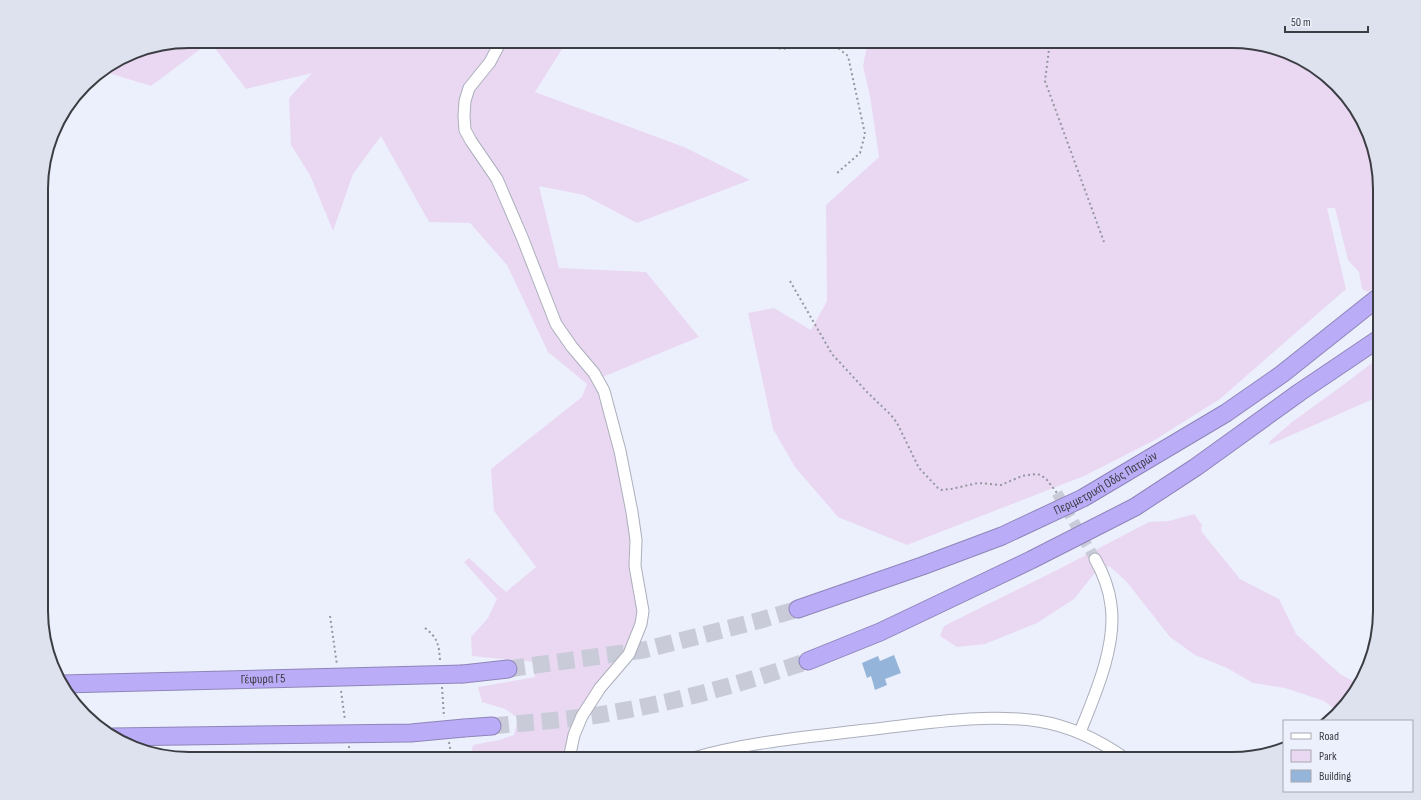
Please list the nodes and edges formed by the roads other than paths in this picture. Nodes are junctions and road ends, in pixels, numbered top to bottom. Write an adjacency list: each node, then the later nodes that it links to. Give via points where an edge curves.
1 (497, 48): 12 (street, via 490,62 469,88 465,101 465,130 497,180 556,324 604,391 620,451 636,540 634,566 642,624 629,654 600,688 582,716 574,735)
2 (1373, 302): 5 (highway, Περιμετρική Οδός Πατρών, via 1282,374 1226,414 1083,498 994,538)
3 (1373, 343): 6 (highway, via 1135,507 927,610)
4 (1095, 559): 10 (street, via 1109,593 1112,606 1111,626 1103,669)
5 (798, 609)
6 (808, 661)
7 (508, 669): 8 (highway, Γέφυρα Γ5, bridge, via 464,674)
8 (68, 684)
9 (492, 726): 11 (highway, bridge, via 411,733)
10 (1080, 732): 13 (street, via 1020,719 958,720 760,743); 14 (street)
11 (127, 737)
12 (571, 752)
13 (717, 752)
14 (1116, 752)

